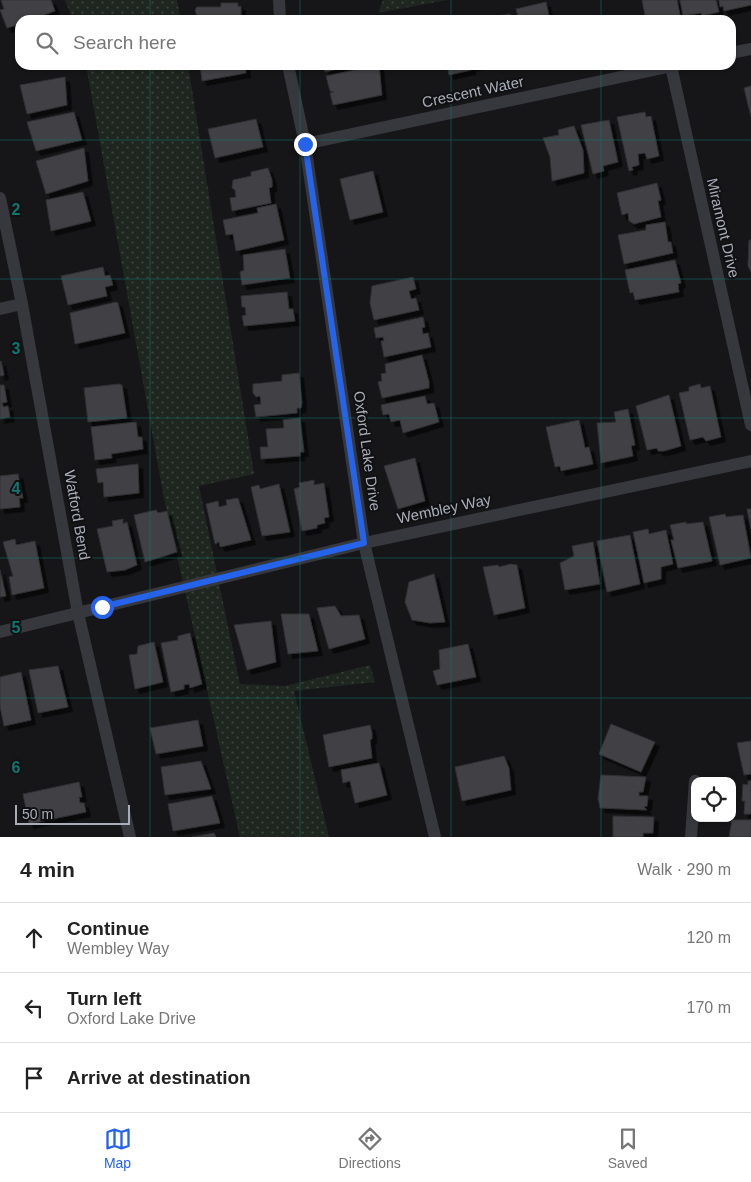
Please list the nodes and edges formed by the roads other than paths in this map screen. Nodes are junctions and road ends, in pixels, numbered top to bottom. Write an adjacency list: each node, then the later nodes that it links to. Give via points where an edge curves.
1 (279, 0): 2 (street)
2 (280, 15)
3 (751, 49): 4 (street)
4 (736, 52)
5 (289, 70): 8 (street, Oxford Lake Drive)
6 (655, 70): 8 (street, Crescent Water)
7 (675, 70): 12 (street, Miramont Drive)
8 (305, 144): 14 (street, Oxford Lake Drive)
9 (0, 198): 10 (street, Watford Bend)
10 (22, 304): 11 (street); 15 (street, Watford Bend)
11 (0, 309)
12 (751, 426)
13 (751, 460): 14 (street, Wembley Way)
14 (364, 543): 15 (street, Wembley Way); 19 (street, Oxford Lake Drive)
15 (78, 613): 16 (street, Wembley Way); 18 (street, Watford Bend)
16 (0, 632)
17 (692, 822): 20 (street)
18 (130, 837)
19 (435, 837)
20 (691, 837)

